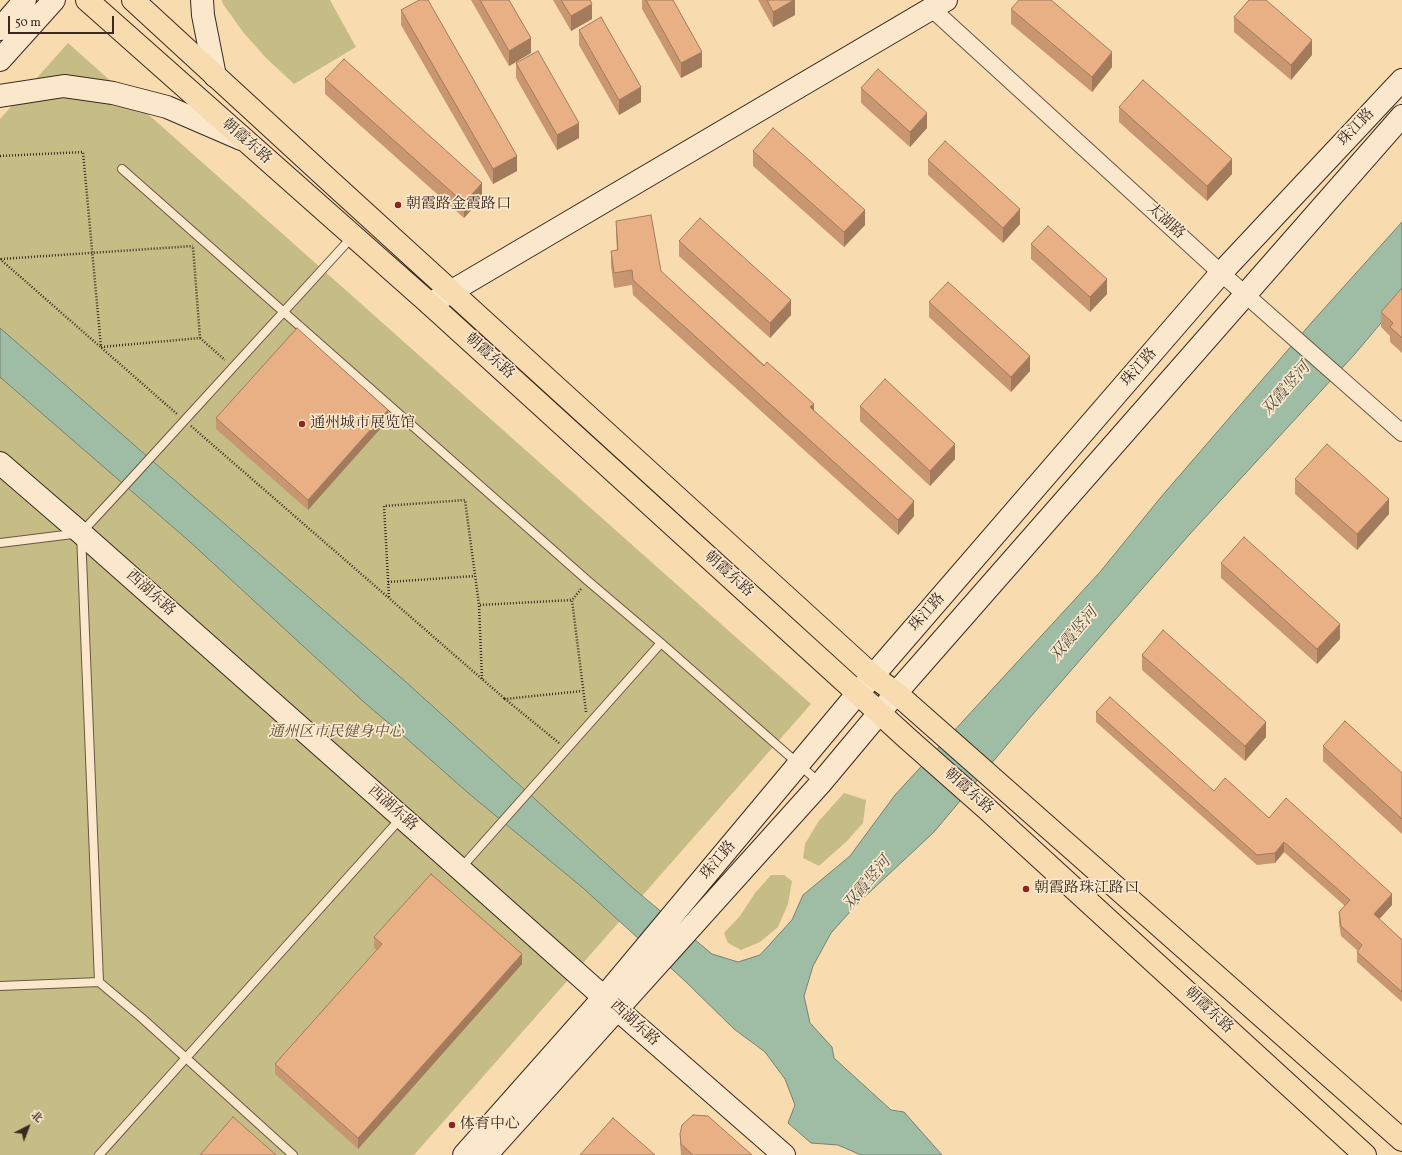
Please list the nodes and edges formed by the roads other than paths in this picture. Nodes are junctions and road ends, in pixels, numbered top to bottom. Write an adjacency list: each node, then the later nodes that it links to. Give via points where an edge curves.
1 (25, 0): 7 (street)
2 (54, 0): 8 (street)
3 (87, 0): 13 (main road, 朝霞东路)
4 (133, 0): 9 (main road, 朝霞东路)
5 (202, 0): 9 (street)
6 (939, 4): 16 (street, 太湖路); 17 (street)
7 (0, 29)
8 (0, 60)
9 (215, 76): 17 (main road, 朝霞东路)
10 (1402, 80): 16 (street, 珠江路)
11 (0, 96): 13 (street, via 64,86 113,93 167,107)
12 (1402, 116): 18 (street, 珠江路)
13 (246, 142): 15 (main road, 朝霞东路)
14 (122, 169): 20 (lane)
15 (353, 236): 19 (main road, 朝霞东路); 20 (lane)
16 (1222, 273): 18 (street, 太湖路); 26 (street, 珠江路)
17 (451, 291): 19 (street); 26 (main road, 朝霞东路)
18 (1246, 295): 21 (street, 太湖路); 28 (street, 珠江路)
19 (430, 304): 27 (main road, 朝霞东路)
20 (283, 312): 23 (lane); 25 (lane, via 588,582)
21 (1402, 433)
22 (0, 462): 23 (street, 西湖东路)
23 (81, 532): 24 (lane); 31 (street, 西湖东路); 34 (lane)
24 (0, 543)
25 (661, 643): 30 (lane); 32 (lane)
26 (873, 676): 27 (street, 珠江路); 28 (main road, 朝霞东路)
27 (858, 693): 29 (main road, 朝霞东路); 33 (street, 珠江路)
28 (896, 694): 29 (street, 珠江路); 38 (main road, 朝霞东路)
29 (880, 713): 30 (street, 珠江路); 44 (main road, 朝霞东路)
30 (820, 784): 33 (street, 珠江路)
31 (402, 818): 32 (street, 西湖东路); 37 (lane)
32 (460, 868): 36 (street, 西湖东路)
33 (685, 918): 36 (street, 珠江路)
34 (99, 982): 35 (lane); 37 (lane)
35 (0, 986)
36 (611, 1003): 41 (street, 珠江路); 42 (street, 珠江路); 43 (street, 西湖东路)
37 (187, 1058): 39 (lane); 40 (lane)
38 (1402, 1140)
39 (99, 1155)
40 (293, 1155)
41 (464, 1155)
42 (486, 1155)
43 (784, 1155)
44 (1365, 1155)

